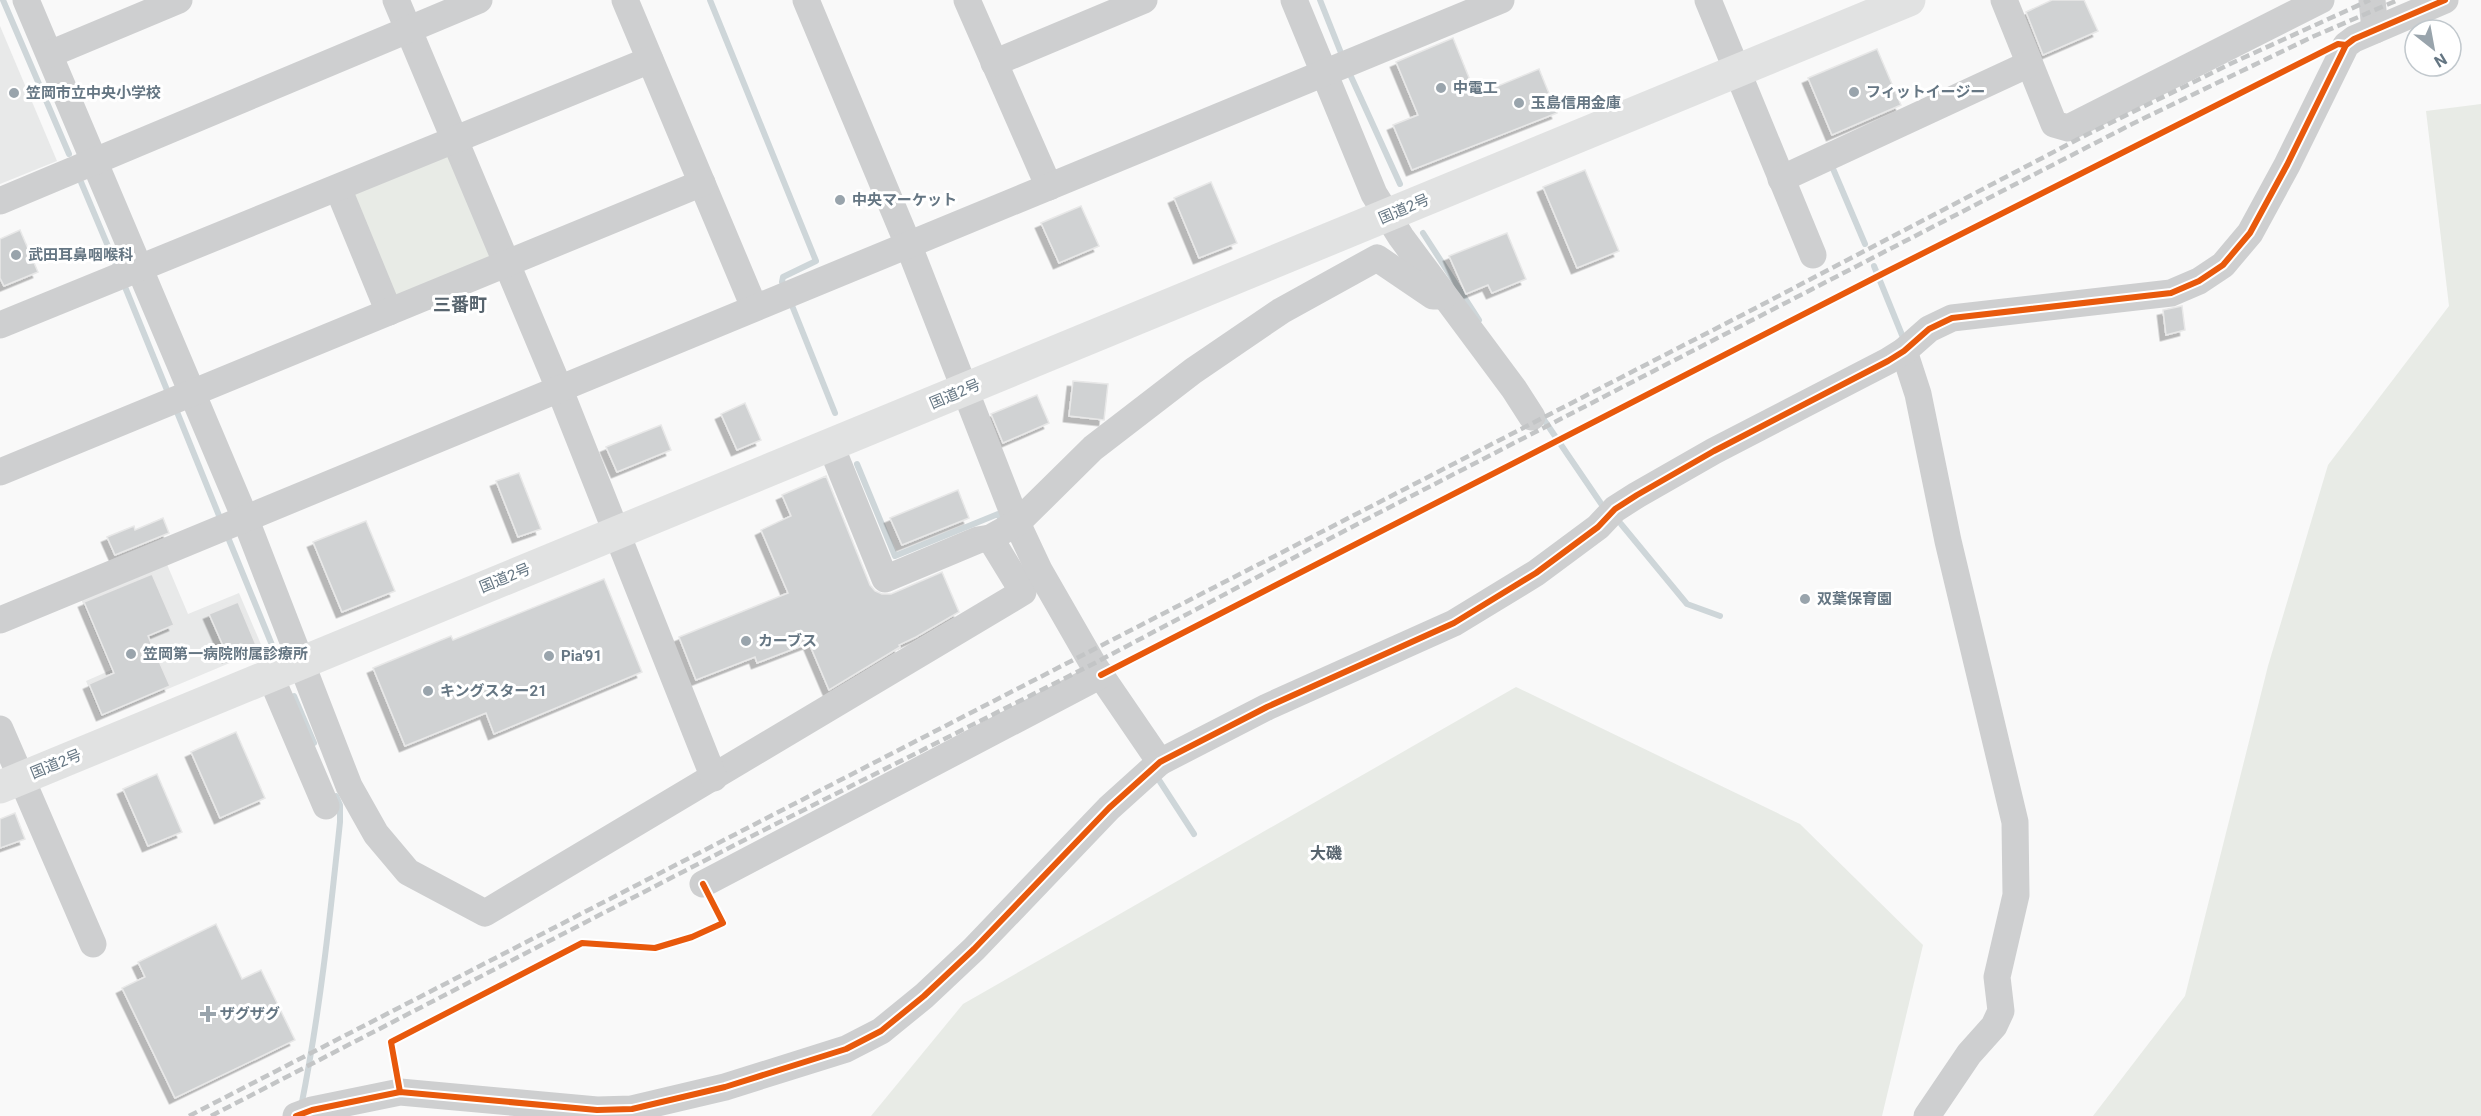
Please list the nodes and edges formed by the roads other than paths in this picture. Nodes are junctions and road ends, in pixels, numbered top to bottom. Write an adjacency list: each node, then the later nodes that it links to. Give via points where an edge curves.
1 (26, 0): 19 (street)
2 (179, 0): 19 (street)
3 (396, 0): 17 (street)
4 (478, 0): 17 (street)
5 (625, 0): 20 (street)
6 (806, 0): 33 (street)
7 (967, 0): 21 (street)
8 (1144, 0): 21 (street)
9 (1294, 0): 23 (street)
10 (1501, 0): 23 (street)
11 (1708, 0): 24 (street)
12 (1909, 0): 24 (highway, 国道2号)
13 (2004, 0): 22 (street)
14 (2321, 0): 22 (street, via 2068,128 2054,123)
15 (2372, 0): 18 (street)
16 (2445, 0): 18 (street)
17 (408, 29): 25 (street); 26 (street)
18 (2375, 30): 41 (street, via 2346,45 2250,233 2223,264 2199,281 2171,293 1952,318 1929,329)
19 (50, 54): 26 (street)
20 (650, 60): 25 (street); 28 (street)
21 (994, 63): 29 (street)
22 (2029, 64): 27 (street)
23 (1337, 68): 29 (street); 32 (street, via 1374,194)
24 (1736, 70): 27 (street); 32 (highway, 国道2号)
25 (453, 140): 30 (street); 35 (street)
26 (96, 161): 31 (street); 36 (street)
27 (1781, 179): 34 (street)
28 (702, 183): 35 (street); 38 (street)
29 (1049, 187): 33 (street)
30 (338, 188): 36 (street); 39 (street)
31 (0, 201)
32 (1387, 216): 37 (street); 43 (highway, 国道2号)
33 (908, 244): 38 (street); 43 (street)
34 (1813, 255)
35 (505, 264): 39 (street); 42 (street)
36 (126, 273): 40 (street); 44 (street)
37 (1444, 296): 45 (street); 49 (street, via 1433,296 1377,258 1281,311 1193,371 1094,448)
38 (754, 307): 42 (street)
39 (389, 312): 44 (street)
40 (0, 325)
41 (1904, 351): 56 (street, via 1637,495 1536,573 1454,623 1266,707); 63 (street, via 1918,394 1948,541 2015,822 2016,895 1997,977 2001,1011)
42 (559, 388): 48 (street); 50 (street)
43 (964, 390): 46 (highway, 国道2号); 49 (street)
44 (178, 398): 47 (street); 48 (street)
45 (1532, 417)
46 (831, 446): 49 (street, via 885,579); 50 (highway, 国道2号)
47 (0, 472)
48 (230, 524): 51 (street); 52 (street)
49 (1004, 530): 54 (street, via 1039,570); 57 (street, via 1023,592)
50 (615, 533): 52 (highway, 国道2号); 57 (street)
51 (0, 620)
52 (301, 663): 53 (highway, 国道2号); 57 (street, via 349,786 376,834 408,872 485,913)
53 (270, 675): 58 (highway, 国道2号); 59 (street)
54 (1095, 678): 56 (street); 60 (street)
55 (0, 729): 58 (street)
56 (1160, 762): 62 (street, via 1109,808 924,996 881,1031 846,1049 726,1087 632,1109 597,1110 400,1092)
57 (714, 778)
58 (10, 783): 61 (street)
59 (326, 806)
60 (704, 884)
61 (93, 944)
62 (300, 1114)
63 (1928, 1116)

